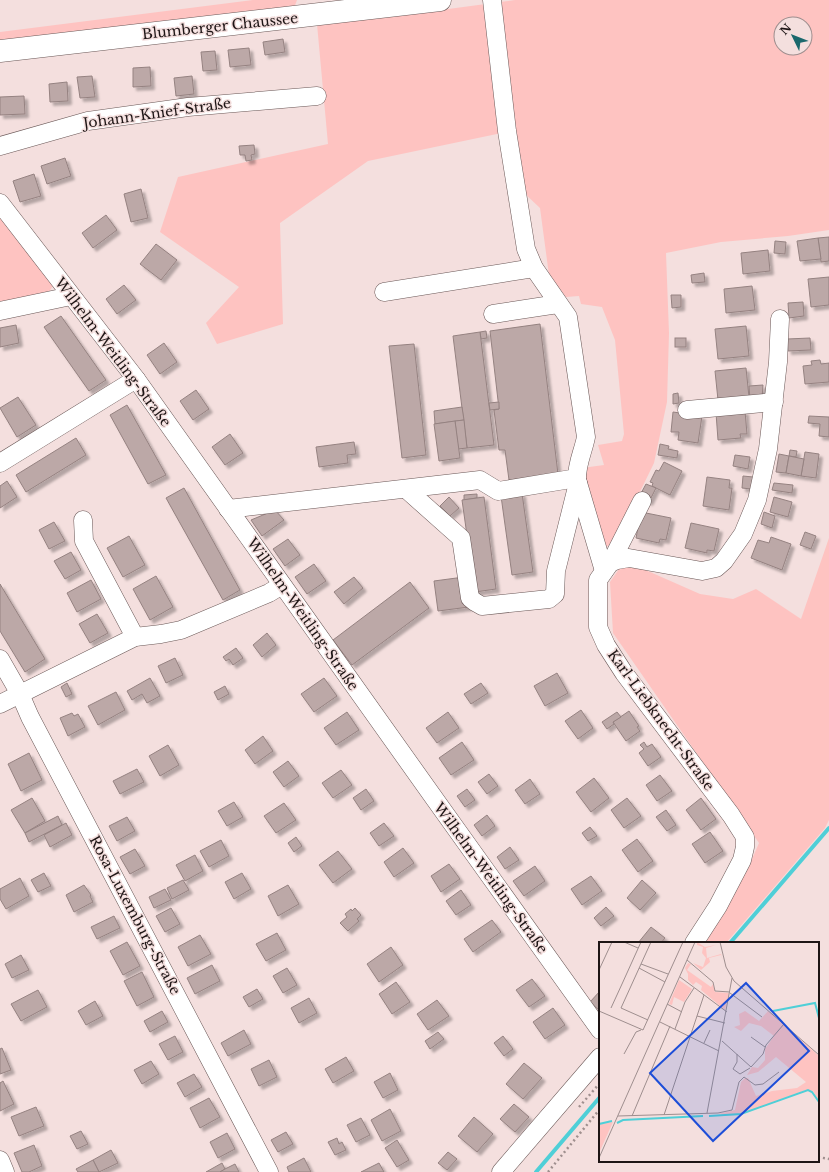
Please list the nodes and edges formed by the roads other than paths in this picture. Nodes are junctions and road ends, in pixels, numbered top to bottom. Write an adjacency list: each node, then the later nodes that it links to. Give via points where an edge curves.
1 (440, 0): 3 (main road, Blumberger Chaussee)
2 (492, 0): 7 (street, via 507,131 526,249)
3 (0, 51)
4 (317, 96): 5 (street, Johann-Knief-Straße, via 188,107 88,121)
5 (0, 146)
6 (0, 203): 9 (street, Wilhelm-Weitling-Straße)
7 (534, 268): 8 (street); 10 (street)
8 (384, 292)
9 (71, 296): 11 (street); 14 (street, Wilhelm-Weitling-Straße)
10 (558, 304): 12 (street); 18 (street, via 568,317 586,437 577,466)
11 (0, 311)
12 (493, 314)
13 (780, 319): 15 (street)
14 (136, 379): 17 (street); 21 (street, Wilhelm-Weitling-Straße)
15 (774, 402): 16 (street); 23 (street, via 768,450 757,500 743,534 724,561 716,568 702,571 630,558 617,560)
16 (687, 410)
17 (0, 463)
18 (578, 480): 19 (street, via 498,491 480,480); 19 (street, via 556,571 555,594 549,599 482,606 470,598 461,538); 23 (street)
19 (406, 489): 21 (street)
20 (642, 501): 23 (street, Karl-Liebknecht-Straße)
21 (228, 508): 24 (street, Wilhelm-Weitling-Straße)
22 (83, 520): 25 (street, via 84,541)
23 (608, 566): 29 (street, Karl-Liebknecht-Straße, via 598,580 598,627 606,645 745,837 746,847 742,860 718,906)
24 (282, 585): 25 (street, via 270,593 181,630); 30 (street, Wilhelm-Weitling-Straße)
25 (135, 637): 27 (street)
26 (0, 659): 27 (street, Rosa-Luxemburg-Straße)
27 (20, 694): 28 (street); 34 (street, Rosa-Luxemburg-Straße)
28 (0, 704)
29 (695, 942)
30 (599, 1029)
31 (599, 1059): 35 (street)
32 (0, 1160): 33 (street)
33 (5, 1172)
34 (269, 1172)
35 (501, 1172)

